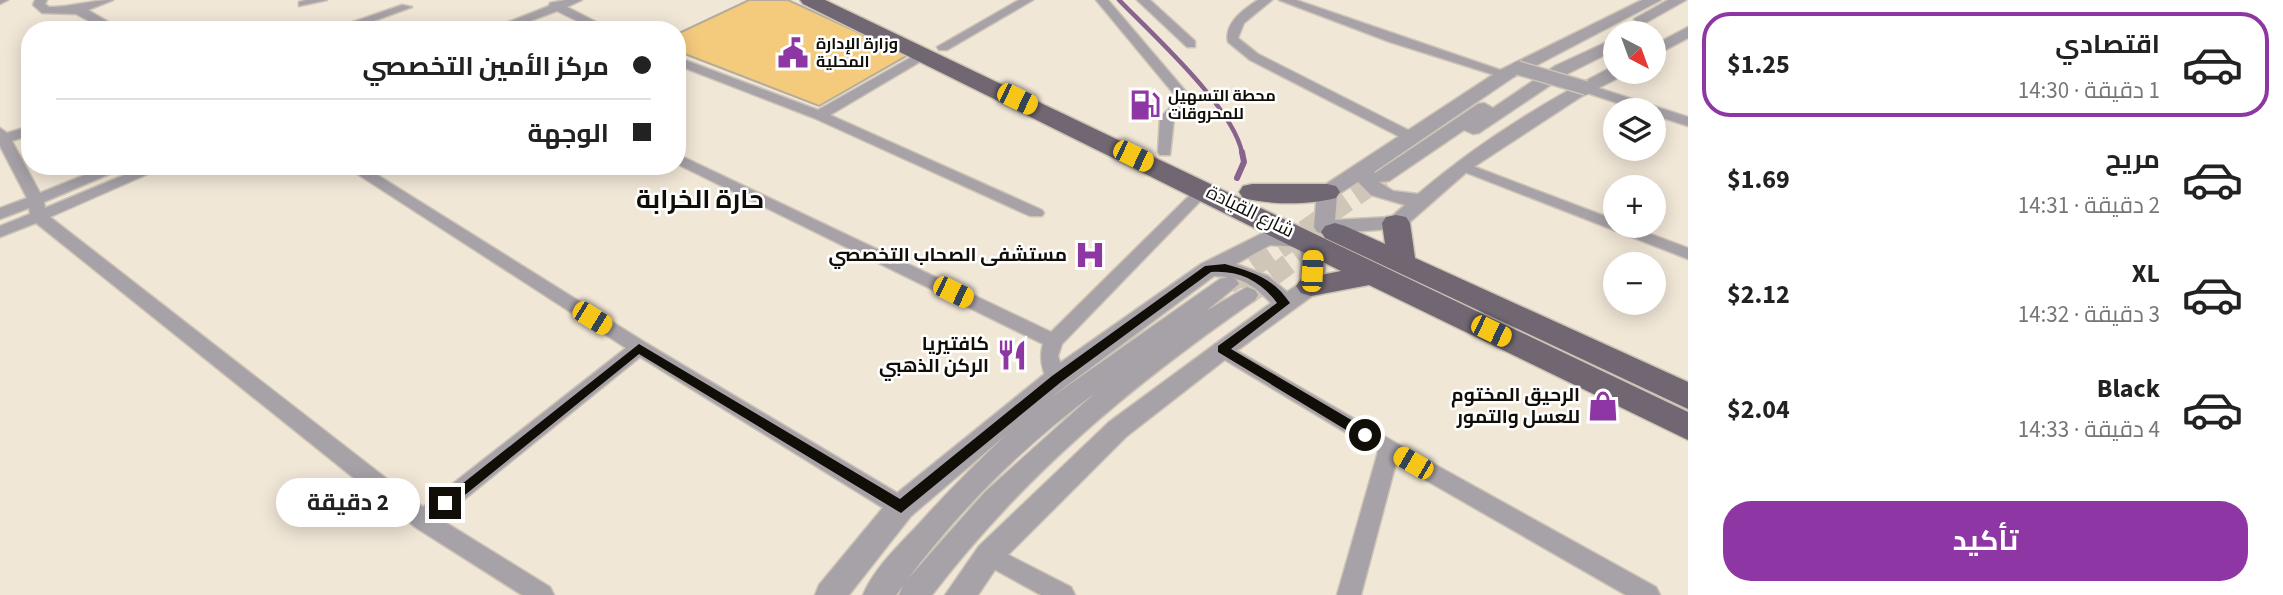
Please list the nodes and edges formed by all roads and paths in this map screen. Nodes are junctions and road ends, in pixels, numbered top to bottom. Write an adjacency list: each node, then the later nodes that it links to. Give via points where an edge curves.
1 (41, 0): 20 (street, via 39,5 46,11)
2 (107, 0): 20 (street)
3 (321, 0): 16 (street)
4 (544, 0): 18 (street)
5 (576, 0): 18 (street)
6 (810, 0): 29 (main road, شارع القيادة)
7 (832, 0): 29 (main road, شارع القيادة)
8 (1102, 0): 43 (street, via 1187,101 1167,117)
9 (1143, 0): 27 (street)
10 (1266, 0): 42 (street, via 1241,17 1234,28 1232,38 1241,48)
11 (1285, 0): 32 (street, via 1394,38)
12 (1304, 0): 32 (street)
13 (1654, 0): 32 (street)
14 (1679, 0): 49 (street, via 1546,68)
15 (1020, 1): 29 (street)
16 (303, 4)
17 (406, 7): 22 (street)
18 (558, 7): 23 (street); 24 (street)
19 (1688, 8): 25 (street)
20 (78, 10): 21 (street)
21 (99, 21)
22 (363, 21)
23 (520, 21)
24 (587, 21)
25 (1661, 21)
26 (1688, 32): 28 (street)
27 (1191, 44)
28 (1666, 44)
29 (934, 50): 36 (street); 43 (main road, شارع القيادة); 50 (main road, شارع القيادة)
30 (1603, 50): 49 (street)
31 (686, 64): 36 (street)
32 (1512, 71): 34 (street); 42 (street)
33 (1603, 79): 34 (street)
34 (1579, 91): 35 (street); 38 (street); 45 (street)
35 (1603, 100)
36 (819, 115): 55 (street)
37 (1666, 122): 39 (street)
38 (1688, 122)
39 (1688, 128)
40 (21, 132): 41 (street)
41 (2, 136): 54 (street)
42 (1411, 137): 49 (street)
43 (1165, 152): 51 (main road, شارع القيادة)
44 (686, 162): 67 (street)
45 (1462, 166): 53 (street); 57 (street)
46 (103, 175): 54 (street)
47 (133, 175): 54 (street)
48 (372, 175): 68 (street)
49 (1380, 176): 52 (street); 53 (street, via 1365,179 1376,191)
50 (1203, 190): 60 (main road, شارع القيادة); 67 (street)
51 (1252, 191): 52 (main road); 60 (main road, شارع القيادة)
52 (1327, 192): 60 (street)
53 (1422, 200): 58 (street)
54 (37, 208): 56 (street); 59 (street); 74 (street)
55 (1036, 213)
56 (0, 214)
57 (1603, 221)
58 (1396, 223): 60 (street); 63 (main road)
59 (0, 232)
60 (1316, 234): 63 (main road, شارع القيادة); 64 (street, via 1267,238); 65 (street)
61 (1646, 238): 62 (street)
62 (1688, 254)
63 (1388, 269): 65 (main road); 71 (main road, شارع القيادة)
64 (1228, 283): 66 (street, via 1225,267 1255,276); 70 (street); 78 (street, via 1039,420 970,487); 79 (street, via 1152,361 1000,494)
65 (1311, 286): 66 (street)
66 (1284, 303): 69 (street)
67 (1054, 341): 70 (street, via 1049,356)
68 (639, 348): 73 (street); 74 (street)
69 (1222, 349): 72 (street); 75 (street, via 1118,429)
70 (1056, 379): 73 (street)
71 (1687, 418)
72 (1389, 449): 82 (street); 83 (street)
73 (901, 507): 77 (street)
74 (423, 520): 76 (street)
75 (989, 555): 80 (street); 81 (street)
76 (542, 595)
77 (830, 595)
78 (878, 595)
79 (914, 595)
80 (960, 595)
81 (1063, 595)
82 (1349, 595)
83 (1648, 595)

